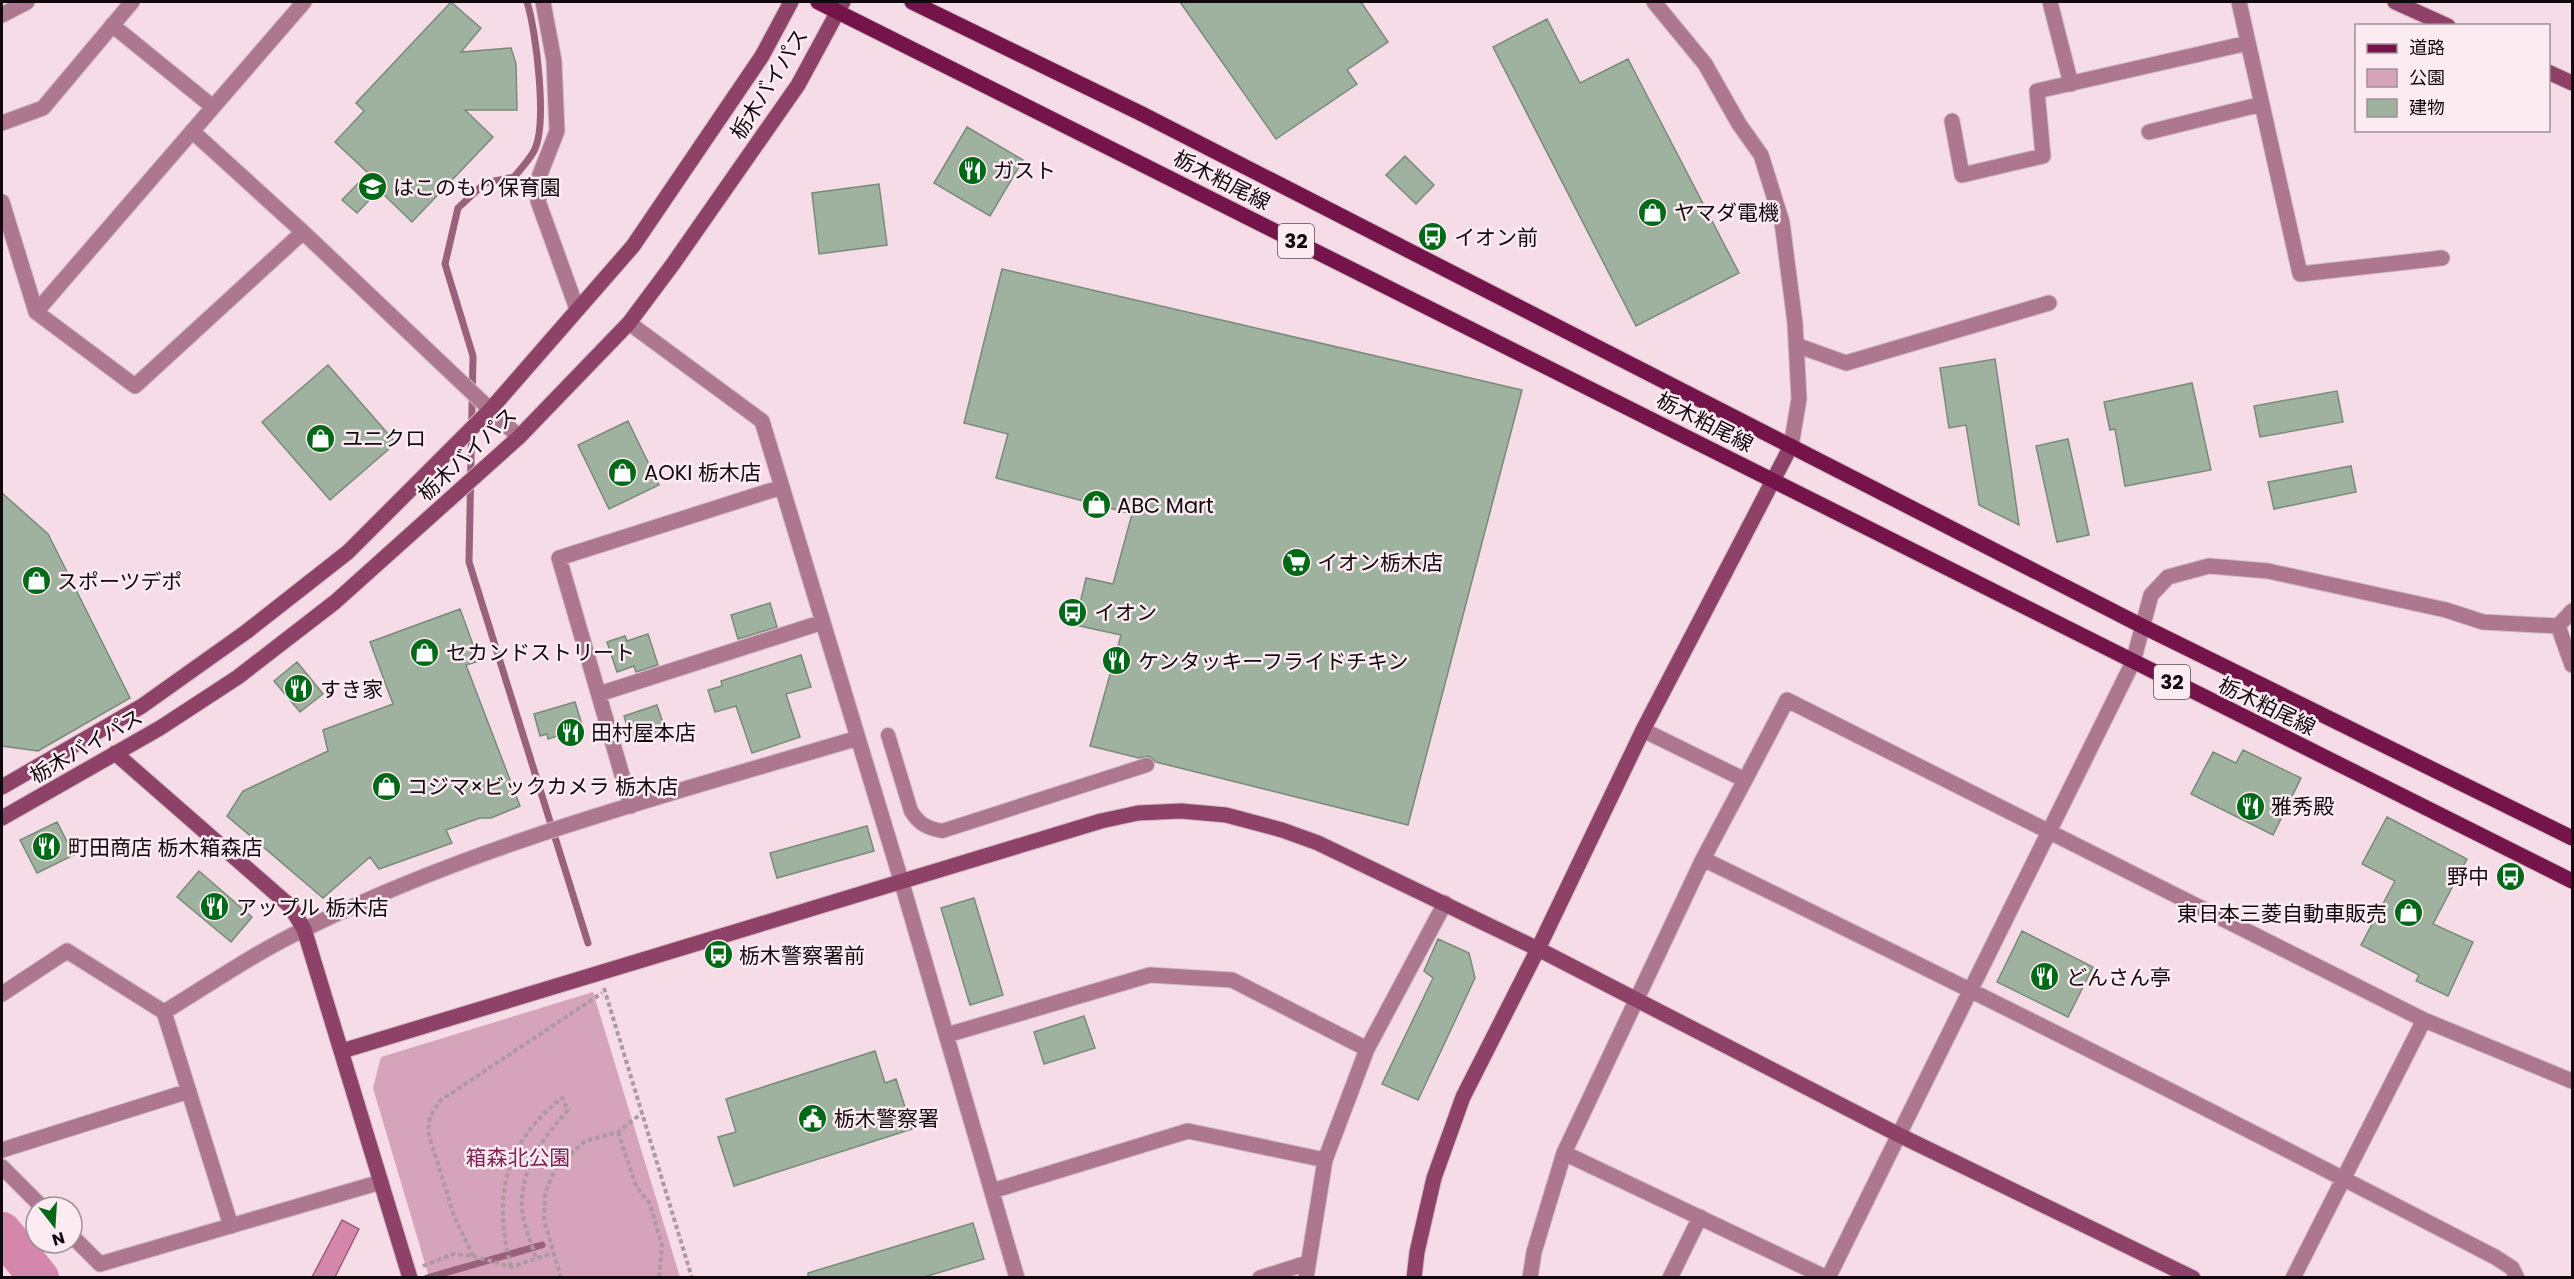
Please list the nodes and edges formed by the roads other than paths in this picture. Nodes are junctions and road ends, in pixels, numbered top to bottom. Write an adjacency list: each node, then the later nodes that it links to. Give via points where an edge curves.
1 (27, 2): 13 (street)
2 (132, 2): 15 (street)
3 (304, 2): 21 (street)
4 (543, 2): 30 (street, via 554,61 556,131 539,177 538,201)
5 (790, 2): 30 (street, 栃木バイパス, via 762,56 633,246)
6 (818, 2): 12 (main road, 栃木粕尾線 / 32)
7 (912, 2): 36 (main road, 栃木粕尾線 / 32, via 1143,114)
8 (1654, 2): 33 (street, via 1705,64 1761,155 1782,222)
9 (2050, 2): 19 (street)
10 (2239, 2): 16 (street)
11 (2400, 3): 14 (street)
12 (841, 7): 32 (street, 栃木バイパス, via 798,85); 37 (main road, 栃木粕尾線 / 32)
13 (2, 15)
14 (2444, 24)
15 (112, 25): 21 (street); 23 (street, via 43,108)
16 (2248, 43): 19 (street); 20 (street)
17 (2550, 73): 18 (street)
18 (2572, 82)
19 (2071, 84): 22 (street, via 2037,91 2043,156 1962,175)
20 (2262, 104): 25 (street); 28 (street, via 2300,274)
21 (213, 107): 24 (street)
22 (1952, 121)
23 (2, 123)
24 (192, 131): 27 (street); 31 (street)
25 (2149, 132)
26 (2, 204): 31 (street)
27 (303, 232): 31 (street, via 135,386); 34 (street)
28 (2442, 258)
29 (2049, 303): 33 (street, via 1846,363)
30 (577, 309): 34 (street, 栃木バイパス)
31 (36, 312)
32 (628, 323): 35 (street, 栃木バイパス); 38 (street, via 762,421)
33 (1796, 345): 36 (street, via 1799,399)
34 (490, 410): 35 (street); 52 (street, 栃木バイパス, via 348,552 246,632 142,706)
35 (519, 437): 49 (street, 栃木バイパス, via 335,602 238,677)
36 (1791, 446): 37 (street); 41 (main road, 栃木粕尾線 / 32)
37 (1773, 480): 43 (main road, 栃木粕尾線 / 32); 46 (street)
38 (782, 487): 40 (street); 45 (street, via 559,558)
39 (2572, 611): 42 (street)
40 (823, 622): 45 (street); 48 (street)
41 (2142, 626): 42 (street, via 2151,595 2168,577 2209,566 2268,571 2446,610 2483,622); 43 (street); 56 (main road, 栃木粕尾線 / 32)
42 (2558, 626): 44 (street)
43 (2133, 662): 55 (street); 59 (main road, 栃木粕尾線 / 32)
44 (2572, 665)
45 (599, 694): 53 (street)
46 (1643, 730): 51 (street); 62 (street)
47 (888, 735): 50 (lane, via 911,811 929,829 942,831)
48 (858, 738): 53 (street); 58 (street)
49 (115, 753): 54 (street, 栃木バイパス); 61 (street, via 290,906)
50 (1147, 765)
51 (1745, 780): 55 (street, via 1787,700); 57 (street)
52 (2, 787)
53 (631, 806): 61 (street, via 464,860)
54 (2, 818)
55 (2050, 831): 63 (street); 67 (street)
56 (2572, 838)
57 (1703, 859): 63 (street); 65 (street)
58 (901, 880): 60 (street, via 1101,820 1181,811 1226,815 1282,830); 68 (street); 70 (street)
59 (2572, 881)
60 (1445, 903): 62 (street); 69 (street)
61 (304, 929): 66 (street); 70 (street)
62 (1538, 950): 65 (street); 89 (street, via 1463,1097 1434,1178)
63 (1971, 989): 73 (street); 78 (street)
64 (2, 994): 66 (street, via 67,951)
65 (1636, 998): 73 (street); 75 (street)
66 (164, 1012): 72 (street)
67 (2424, 1020): 71 (street); 78 (street)
68 (947, 1035): 69 (street, via 1150,975 1232,980); 80 (street)
69 (1367, 1049): 76 (street)
70 (342, 1051): 79 (street)
71 (2572, 1081)
72 (189, 1090): 74 (street); 83 (street)
73 (1899, 1135): 92 (street); 93 (street)
74 (2, 1150)
75 (1564, 1153): 82 (street); 90 (street)
76 (1325, 1160): 80 (street, via 1188,1131); 85 (street)
77 (2, 1167): 81 (street)
78 (2343, 1178): 94 (street); 95 (street, via 2495,1257 2512,1268)
79 (381, 1182): 83 (street); 86 (street)
80 (992, 1191): 87 (street)
81 (30, 1195)
82 (1700, 1217): 91 (street); 92 (street)
83 (231, 1226): 84 (street, via 100,1264)
84 (84, 1248)
85 (1306, 1270): 88 (street)
86 (409, 1274)
87 (1017, 1278)
88 (1260, 1278)
89 (1414, 1278)
90 (1530, 1278)
91 (1670, 1278)
92 (1827, 1278)
93 (2193, 1278)
94 (2294, 1278)
95 (2517, 1278)

